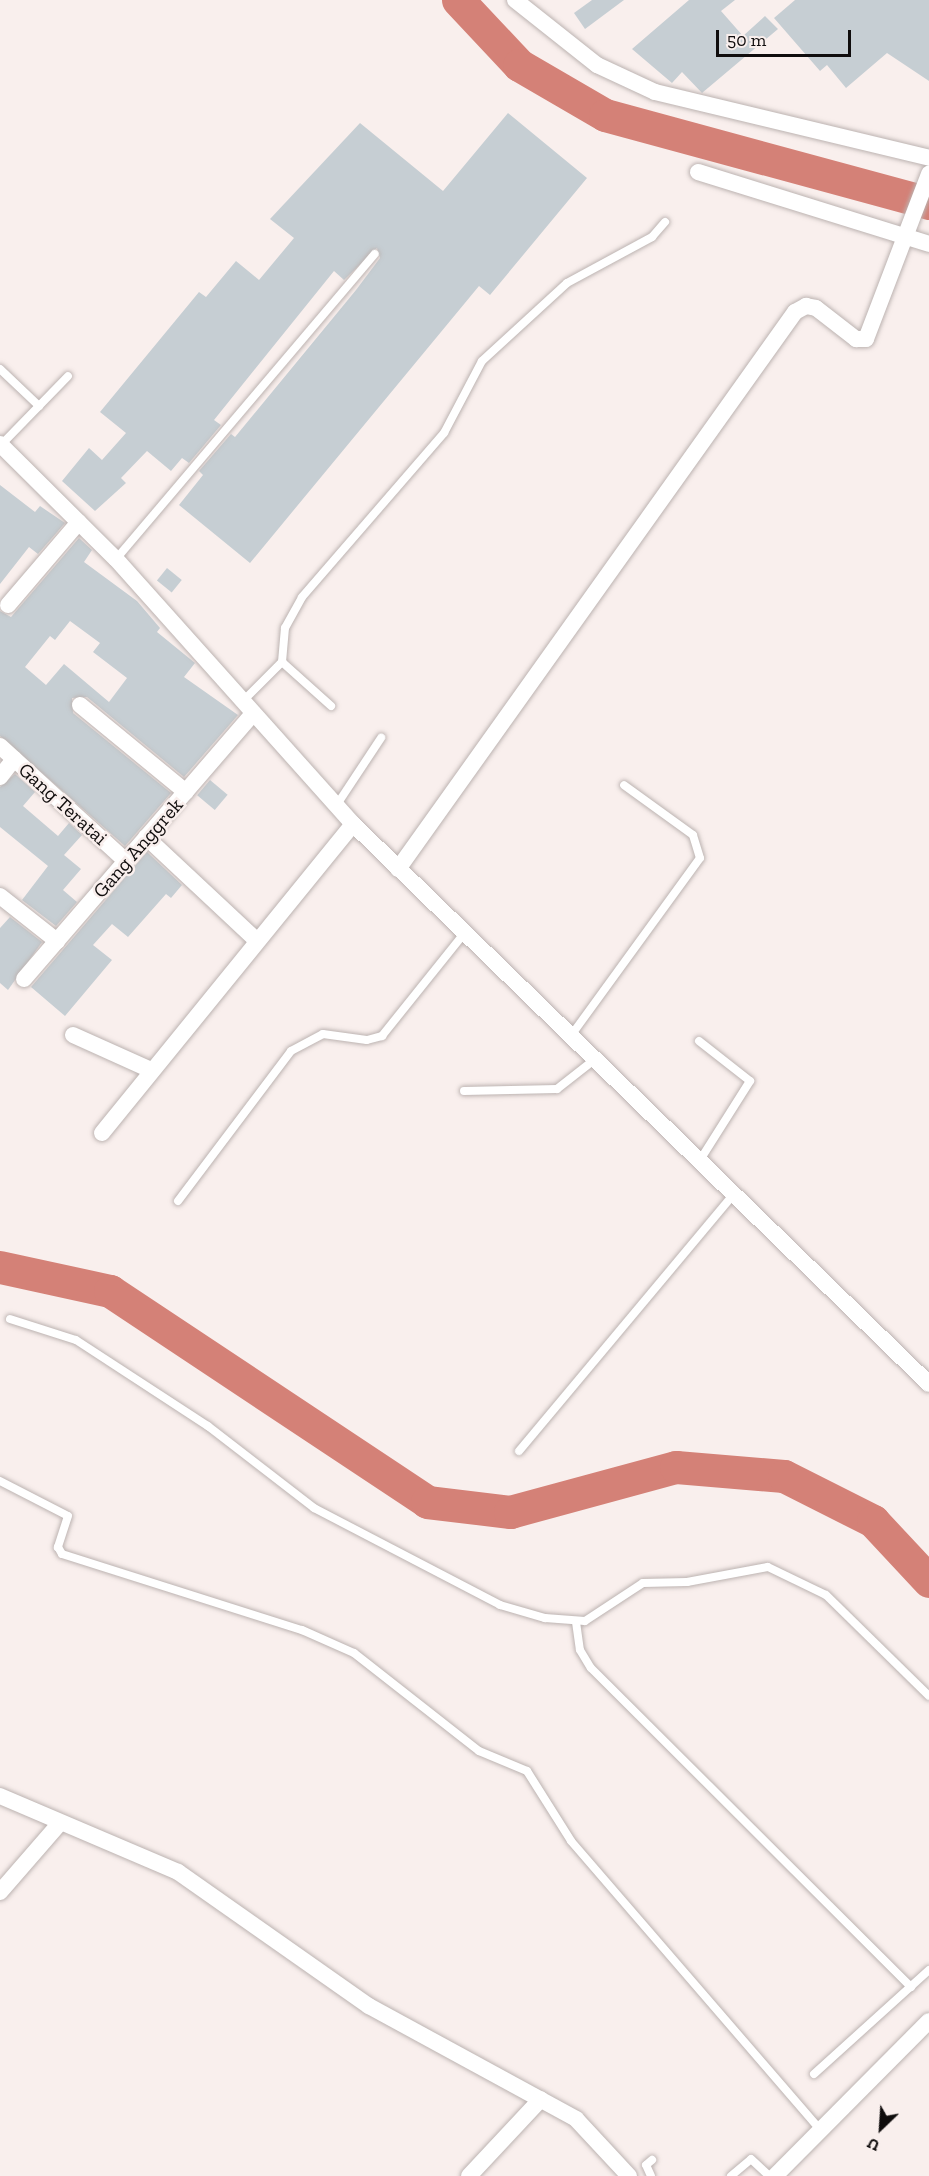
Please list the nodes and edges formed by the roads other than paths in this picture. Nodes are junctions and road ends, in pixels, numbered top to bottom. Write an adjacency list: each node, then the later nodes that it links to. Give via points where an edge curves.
1 (515, 0): 2 (street, via 597,65 655,92)
2 (929, 158)
3 (698, 172): 6 (street)
4 (926, 180): 6 (street)
5 (665, 222): 16 (lane, via 652,237 567,283 482,361 444,434 302,597 285,628)
6 (905, 228): 7 (street); 30 (street, via 867,339 856,339 816,309 806,306 795,312)
7 (929, 244)
8 (375, 254): 14 (lane)
9 (0, 369): 11 (lane)
10 (68, 376): 11 (lane)
11 (39, 406): 12 (lane)
12 (1, 444): 13 (street)
13 (79, 522): 14 (street); 15 (street)
14 (116, 560): 19 (street)
15 (8, 605)
16 (282, 662): 18 (lane); 19 (lane)
17 (80, 705): 25 (street)
18 (331, 706)
19 (245, 710): 25 (street, Gang Anggrek); 26 (street)
20 (381, 738): 26 (lane)
21 (0, 746): 22 (street, Gang Teratai)
22 (14, 759): 23 (street); 29 (street, Gang Teratai)
23 (0, 777)
24 (624, 784): 37 (lane, via 693,835 700,858)
25 (186, 792): 28 (street, Gang Anggrek)
26 (336, 806): 27 (street)
27 (353, 824): 30 (street); 33 (street)
28 (146, 837): 29 (street, Gang Anggrek); 33 (street)
29 (126, 861): 34 (street, Gang Anggrek)
30 (398, 869): 32 (street)
31 (0, 896): 34 (street)
32 (467, 931): 37 (street); 45 (lane, via 382,1036 367,1040 322,1034 291,1052)
33 (256, 940): 40 (street)
34 (57, 941): 35 (street, Gang Anggrek)
35 (24, 979)
36 (73, 1035): 40 (street)
37 (570, 1037): 39 (street)
38 (699, 1041): 43 (lane, via 750,1081)
39 (594, 1060): 41 (lane, via 556,1089); 43 (street)
40 (151, 1070): 42 (street)
41 (464, 1091)
42 (102, 1133)
43 (700, 1160): 44 (street)
44 (735, 1193): 47 (street); 48 (lane)
45 (178, 1201)
46 (10, 1319): 50 (lane, via 76,1340 208,1426 314,1508 438,1576 501,1605)
47 (929, 1384)
48 (519, 1451)
49 (0, 1481): 60 (lane, via 68,1516 58,1547 62,1554 333,1643 387,1675 487,1756 527,1771 571,1841)
50 (576, 1622): 51 (lane, via 593,1617 628,1589 643,1583 687,1582 768,1567 826,1595); 56 (lane, via 580,1650 591,1668)
51 (929, 1696)
52 (0, 1796): 53 (street)
53 (60, 1823): 54 (street); 59 (street, via 178,1872 369,2006)
54 (0, 1892)
55 (929, 1970): 56 (lane)
56 (911, 1986): 58 (lane)
57 (929, 2021): 60 (street)
58 (814, 2074)
59 (540, 2099): 62 (street); 63 (street, via 593,2133)
60 (820, 2129): 67 (street)
61 (652, 2160): 64 (lane, via 646,2165)
62 (469, 2176)
63 (629, 2176)
64 (651, 2176)
65 (731, 2176): 66 (lane, via 751,2159)
66 (769, 2176)
67 (775, 2176)

